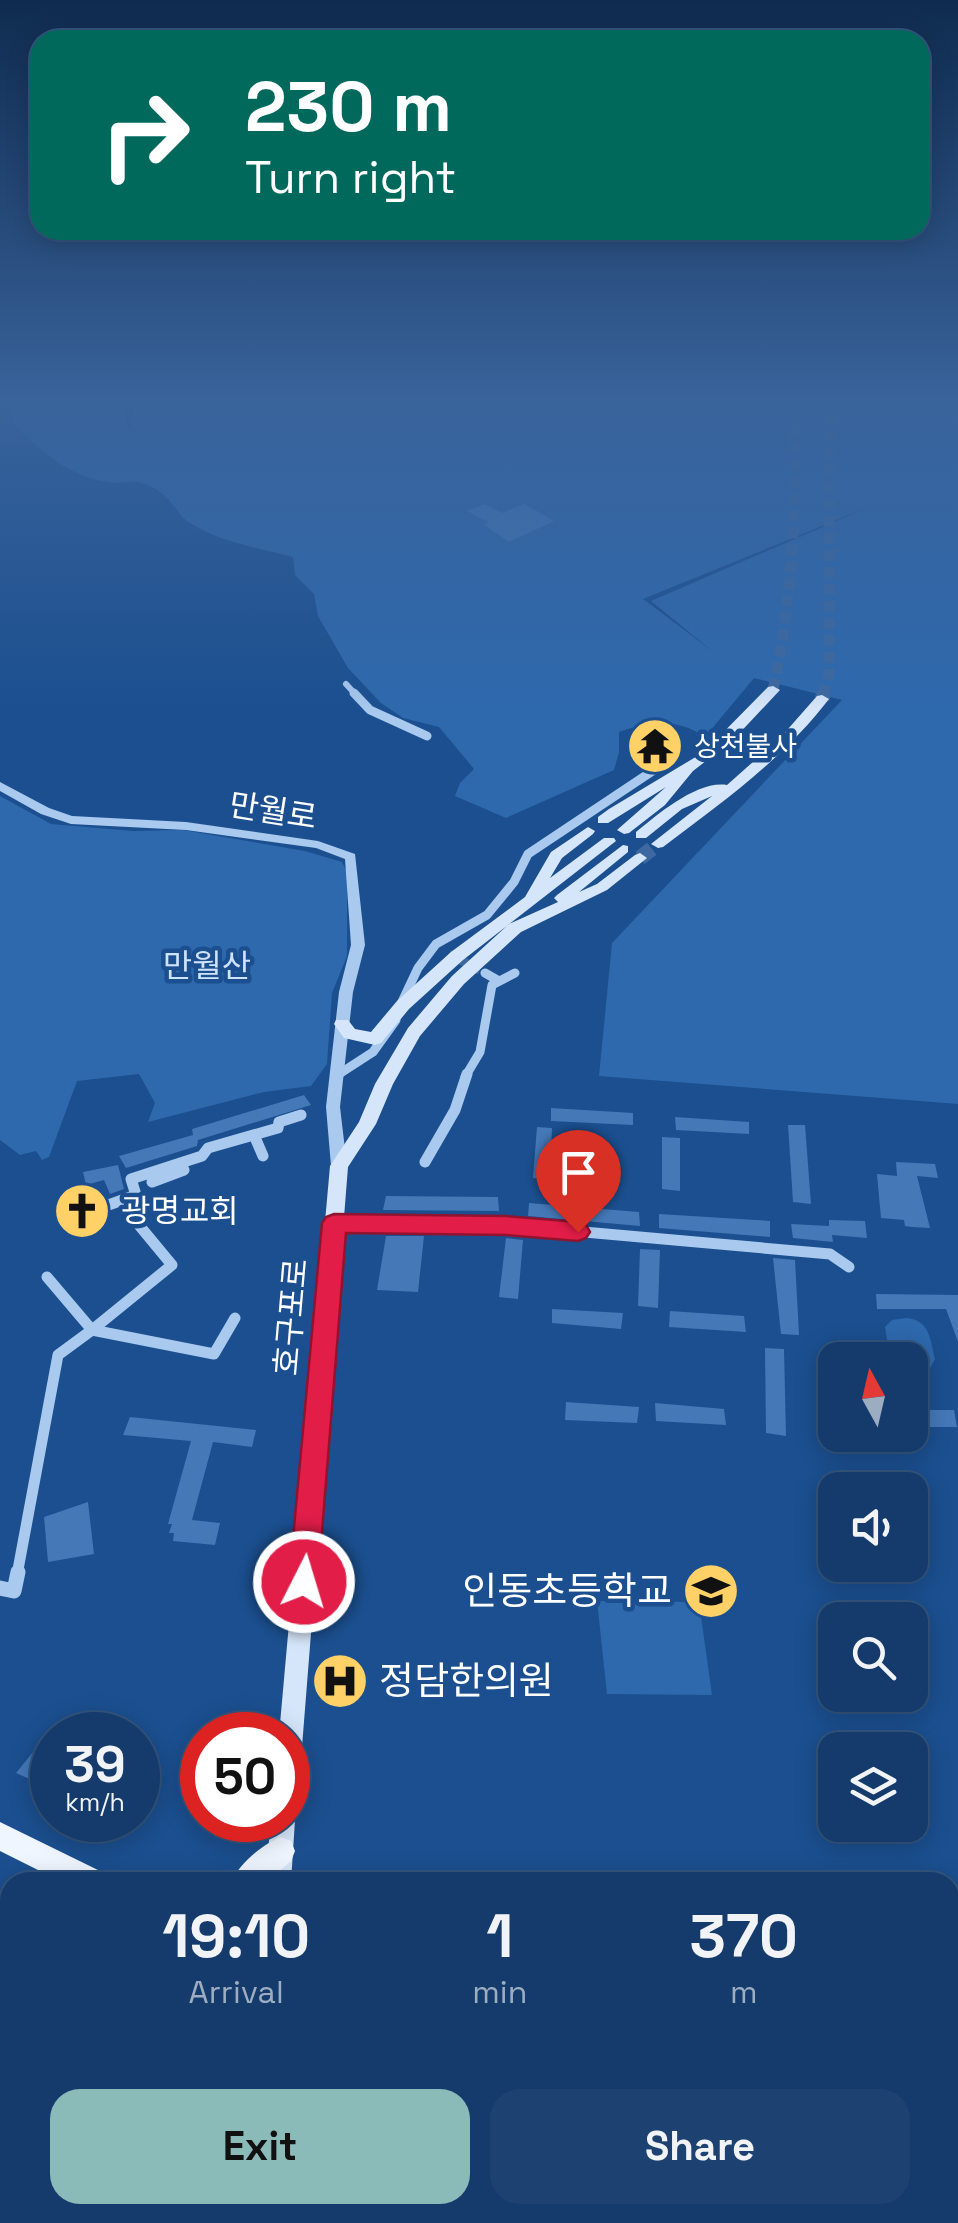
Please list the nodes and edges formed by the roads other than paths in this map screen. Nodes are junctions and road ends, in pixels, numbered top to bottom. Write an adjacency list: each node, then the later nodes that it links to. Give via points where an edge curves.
1 (346, 684): 4 (street, via 378,715)
2 (773, 690): 5 (main road)
3 (822, 698): 7 (main road)
4 (428, 736)
5 (698, 762): 9 (main road); 10 (main road)
6 (663, 764): 17 (street, via 528,854 487,915)
7 (747, 777): 12 (main road, via 677,806); 13 (main road)
8 (0, 786): 23 (street, 만월로, via 71,820 186,826 347,854 354,862 358,946)
9 (603, 820)
10 (624, 830)
11 (588, 831): 16 (main road, via 556,855)
12 (641, 835)
13 (658, 844)
14 (616, 845): 16 (main road, 호구포로)
15 (640, 858): 16 (main road, 호구포로, via 602,887)
16 (533, 910): 22 (main road, via 457,956); 30 (main road, 호구포로, via 414,1032)
17 (433, 948): 18 (street); 22 (street)
18 (448, 954)
19 (486, 973): 21 (street)
20 (515, 973): 21 (street)
21 (499, 981): 28 (street, via 489,994 480,1052)
22 (398, 1010): 23 (main road, via 375,1038 350,1034); 24 (street, via 386,1040)
23 (342, 1024): 24 (street, 만월로)
24 (336, 1076): 30 (street, 만월로)
25 (301, 1115): 26 (street)
26 (254, 1135): 27 (street); 29 (street)
27 (263, 1156)
28 (425, 1162)
29 (180, 1163): 31 (street, via 184,1170); 32 (street, via 131,1179 136,1195 103,1207 99,1196)
30 (340, 1166): 34 (main road, 호구포로)
31 (152, 1182)
32 (80, 1203)
33 (124, 1207): 38 (street, via 172,1264)
34 (334, 1223): 35 (street, via 525,1227 830,1254); 40 (main road, 호구포로)
35 (849, 1267)
36 (47, 1276): 38 (street)
37 (235, 1318): 38 (street, via 214,1354)
38 (92, 1330): 39 (street, via 58,1355 14,1590)
39 (0, 1588)
40 (293, 1712)
41 (0, 1836): 44 (main road)
42 (282, 1842): 43 (main road)
43 (281, 1851): 45 (main road); 46 (main road)
44 (72, 1872)
45 (257, 1872)
46 (279, 1872)

